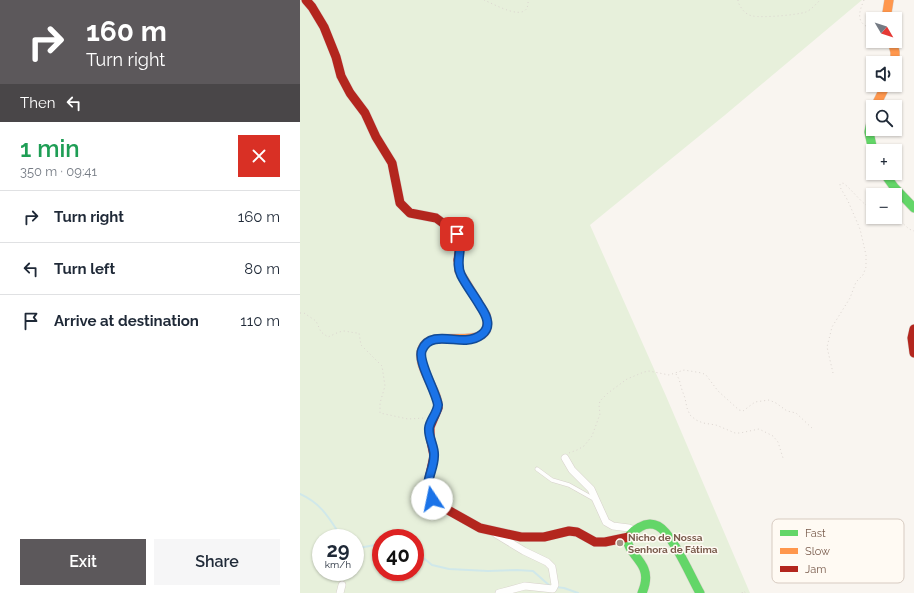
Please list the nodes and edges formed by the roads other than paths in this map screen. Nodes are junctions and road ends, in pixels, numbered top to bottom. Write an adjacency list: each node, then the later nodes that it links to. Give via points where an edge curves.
1 (306, 0): 11 (street, via 325,30 350,93 364,112 392,163 400,203 411,213 438,219 457,234 460,244 459,271 487,319 486,330 478,336 466,340 436,339 427,342 421,354 438,403 429,432 434,456 428,485 429,493 442,507)
2 (889, 0): 3 (street)
3 (887, 12)
4 (889, 180): 5 (street)
5 (914, 208)
6 (914, 329): 7 (street)
7 (914, 353)
8 (565, 458): 10 (street, via 573,471 590,488)
9 (537, 469): 10 (lane, via 552,480 569,485)
10 (595, 499): 12 (street, via 607,523 629,528)
11 (487, 530): 12 (street, via 528,538 573,531 595,542 605,542); 13 (street, via 547,562 552,569 555,585 553,589 527,586)
12 (632, 533): 14 (street, via 629,548 645,572); 15 (street, via 651,524 665,531)
13 (499, 593)
14 (642, 593)
15 (700, 593)

